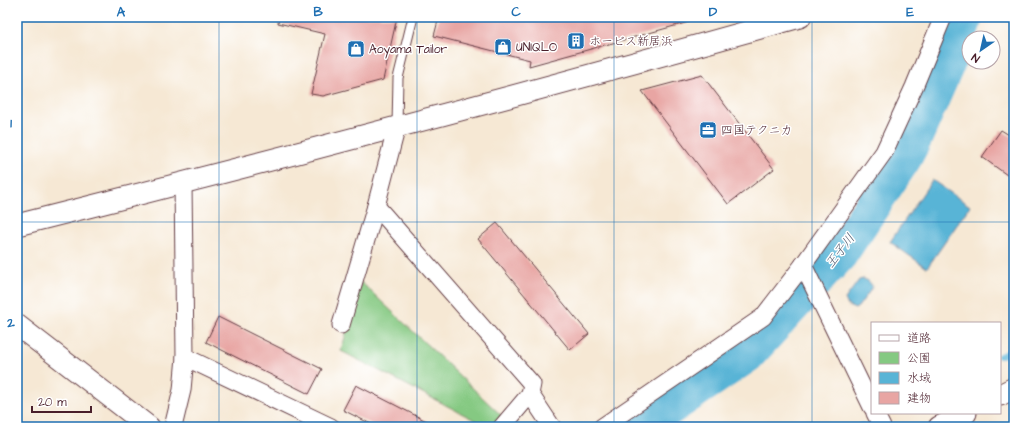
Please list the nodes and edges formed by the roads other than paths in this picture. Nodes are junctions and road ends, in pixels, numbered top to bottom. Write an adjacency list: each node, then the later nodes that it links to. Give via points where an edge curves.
1 (413, 17): 4 (lane, via 398,78)
2 (800, 17): 4 (street)
3 (942, 17): 8 (street, via 884,152)
4 (397, 126): 5 (street); 6 (street)
5 (184, 183): 7 (street); 11 (street)
6 (376, 206): 9 (street); 13 (street, via 532,384)
7 (17, 224)
8 (804, 266): 15 (street); 23 (street, via 763,317)
9 (341, 324)
10 (17, 325): 18 (street)
11 (186, 357): 19 (street, via 182,390); 20 (street)
12 (1014, 388): 14 (street)
13 (530, 394): 21 (street); 22 (street)
14 (1001, 394)
15 (871, 405)
16 (876, 414): 24 (street)
17 (964, 414): 25 (street)
18 (149, 427)
19 (173, 427)
20 (331, 427)
21 (502, 427)
22 (552, 427)
23 (602, 427)
24 (882, 427)
25 (939, 427)

